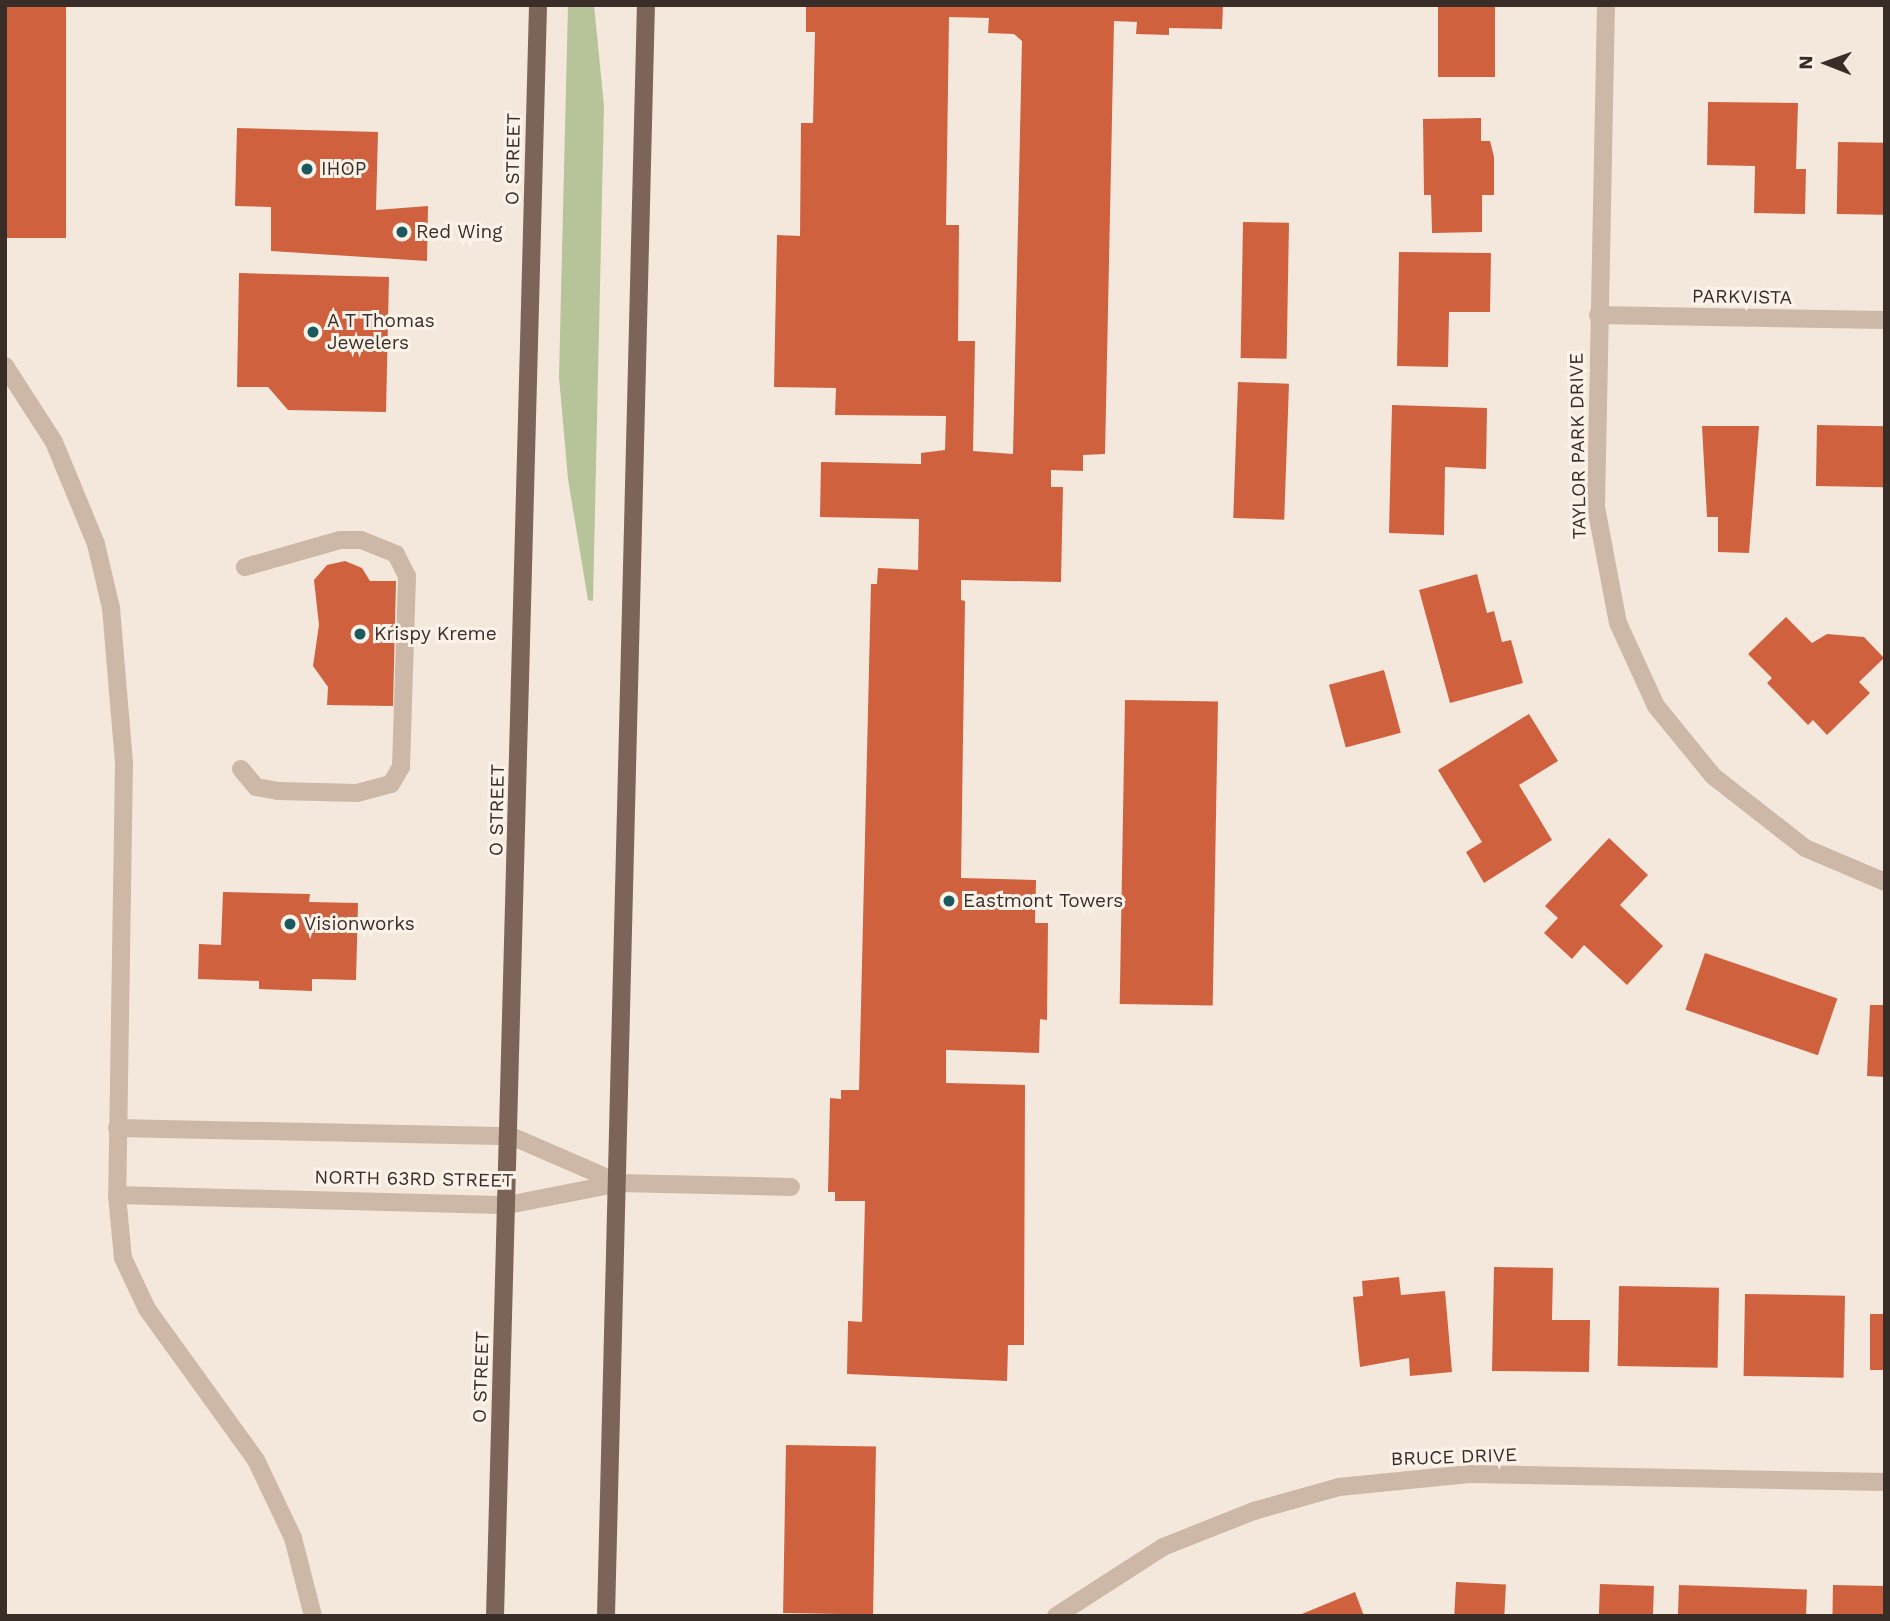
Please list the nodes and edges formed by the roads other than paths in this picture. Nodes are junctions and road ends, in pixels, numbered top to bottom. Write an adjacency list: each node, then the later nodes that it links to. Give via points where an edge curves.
1 (538, 5): 11 (main road, O STREET)
2 (646, 5): 12 (main road)
3 (1606, 5): 4 (street, TAYLOR PARK DRIVE)
4 (1598, 315): 5 (street, PARKVISTA); 9 (street, TAYLOR PARK DRIVE, via 1598,537 1618,623 1638,671 1674,731 1734,796 1805,848)
5 (1885, 320)
6 (5, 366): 10 (street, via 54,442 96,544 111,608 124,773)
7 (245, 567): 8 (street, via 340,540 361,540 396,554 407,576 401,767 391,784 357,793 278,790 256,787)
8 (240, 769)
9 (1885, 882)
10 (117, 1128): 11 (street); 14 (street)
11 (511, 1136): 12 (street); 15 (main road, O STREET)
12 (619, 1183): 13 (street); 15 (street, NORTH 63RD STREET); 19 (main road)
13 (792, 1187)
14 (117, 1195): 15 (street, NORTH 63RD STREET); 17 (street, via 123,1258 137,1294 256,1460 293,1538)
15 (508, 1205): 18 (main road, O STREET)
16 (1885, 1482): 20 (street, BRUCE DRIVE, via 1469,1474 1360,1484 1296,1497 1213,1525 1145,1556)
17 (313, 1616)
18 (495, 1616)
19 (606, 1616)
20 (1056, 1616)

